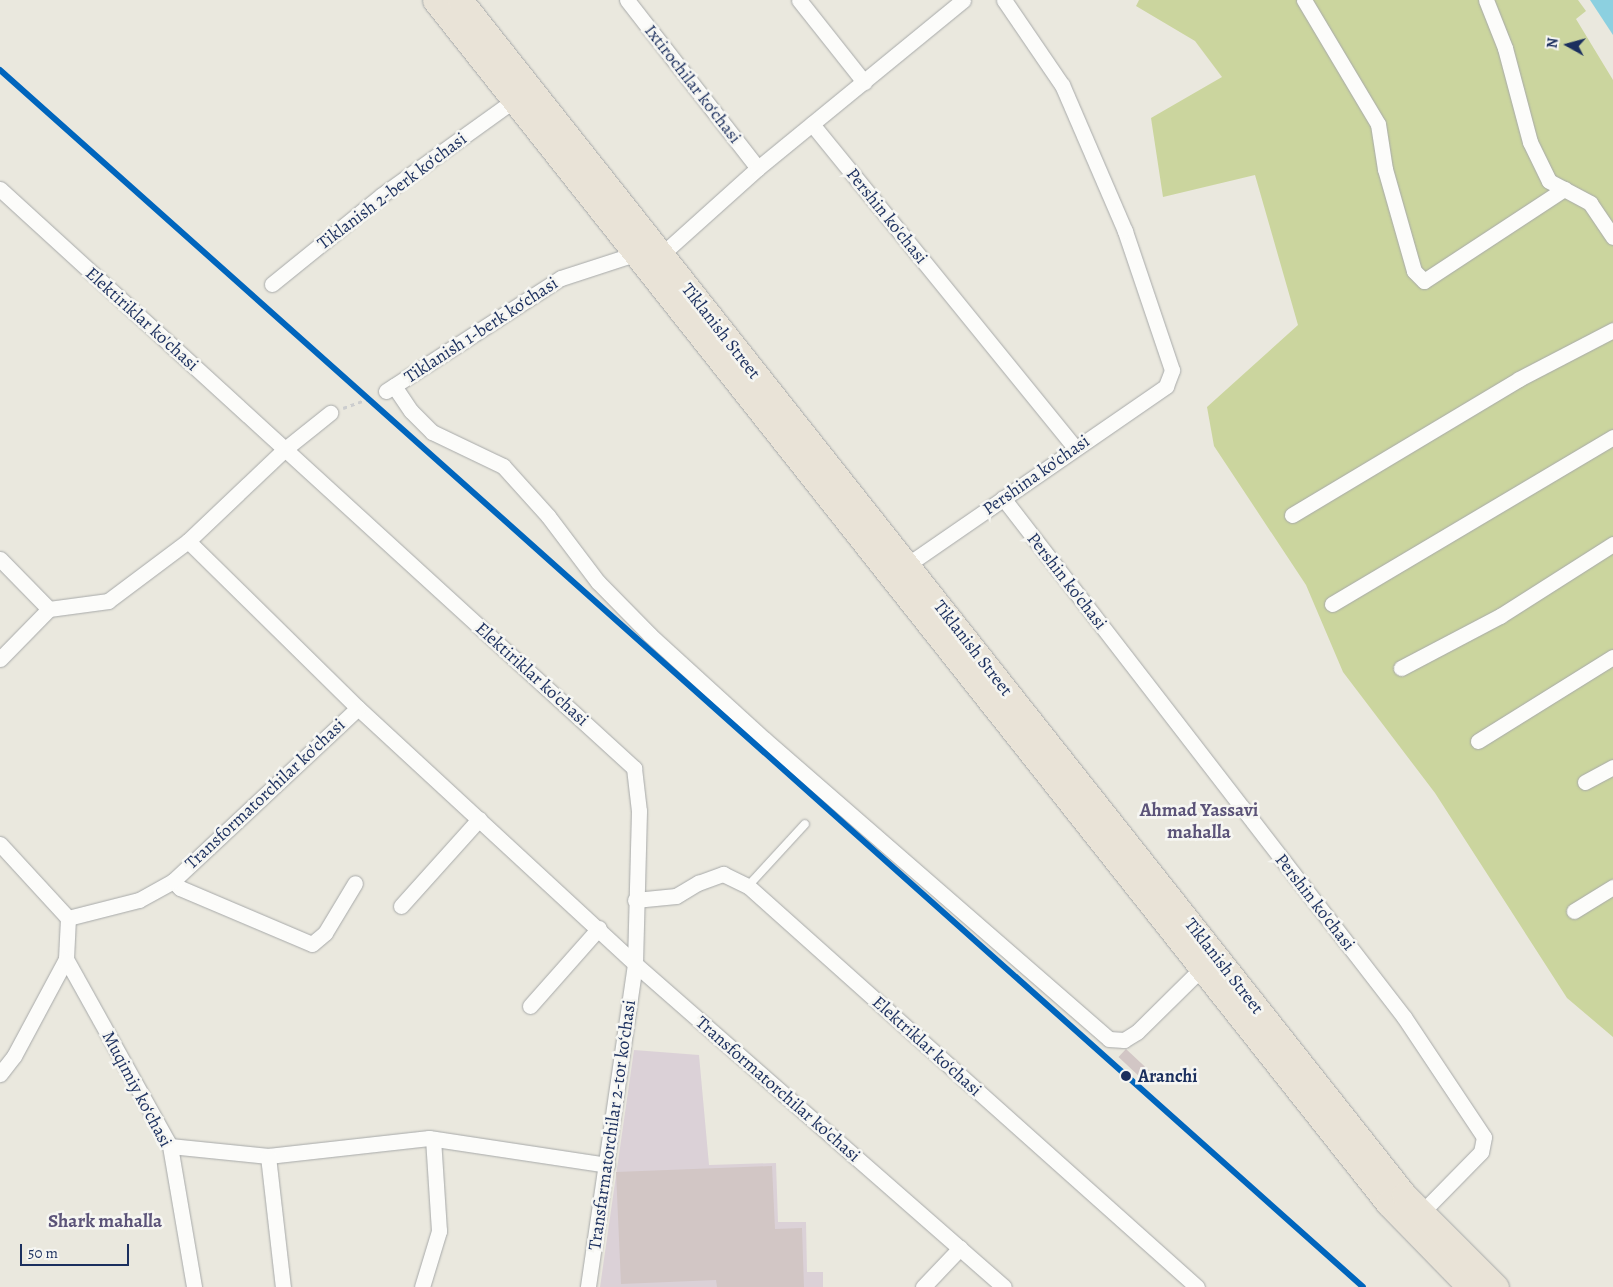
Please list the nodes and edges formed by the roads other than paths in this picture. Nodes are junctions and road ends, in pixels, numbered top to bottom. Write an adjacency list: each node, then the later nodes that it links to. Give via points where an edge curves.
1 (435, 0): 10 (main road, Tiklanish Street)
2 (460, 0): 17 (main road, Tiklanish Street)
3 (627, 0): 12 (street, Ixtirochilar ko‘chasi)
4 (799, 0): 9 (street)
5 (963, 0): 9 (street)
6 (1004, 0): 22 (street, Pershina ko'chasi, via 1062,85 1125,231 1172,370 1166,386)
7 (1304, 0): 14 (street, via 1378,124 1385,169 1414,271 1424,281)
8 (1486, 0): 14 (street, via 1505,48 1530,142 1549,181)
9 (864, 82): 11 (street)
10 (514, 100): 16 (main road, Tiklanish Street); 18 (street, Tiklanish 2-berk ko‘chasi, via 382,195)
11 (812, 124): 12 (street); 22 (street, Pershin ko'chasi)
12 (758, 168): 17 (street)
13 (0, 189): 23 (street, Elektiriklar ko'chasi)
14 (1564, 189): 15 (street, via 1590,203)
15 (1613, 237)
16 (636, 254): 17 (main road); 53 (main road, Tiklanish Street); 53 (street, Tiklanish 1-berk ko‘chasi, via 561,278 390,389 432,432 503,466 548,516 598,582 650,635 764,739 1109,1040 1124,1040 1137,1032)
17 (661, 255): 29 (main road, Tiklanish Street)
18 (272, 284)
19 (1613, 330): 25 (street, via 1519,379)
20 (330, 413): 23 (street)
21 (1613, 437): 30 (street)
22 (1075, 448): 24 (street, Pershina ko'chasi)
23 (285, 449): 26 (street); 46 (street, Elektiriklar ko'chasi, via 634,768 639,811)
24 (1003, 498): 29 (street, Pershina ko'chasi); 60 (street, Pershin ko'chasi, via 1404,1017 1484,1137 1481,1152)
25 (1292, 515)
26 (188, 540): 31 (street, via 108,601); 35 (street, Transformatorchilar ko'chasi)
27 (1613, 544): 34 (street, via 1500,616)
28 (0, 559): 31 (street)
29 (907, 565): 60 (main road, Tiklanish Street, via 1404,1195)
30 (1332, 604)
31 (49, 609): 33 (street)
32 (1613, 657): 36 (street)
33 (0, 659)
34 (1401, 668)
35 (358, 708): 39 (street, Transformatorchilar ko'chasi); 42 (street, Transformatorchilar ko'chasi)
36 (1478, 741)
37 (1613, 767): 38 (street)
38 (1585, 782)
39 (480, 819): 47 (street); 50 (street, Transformatorchilar ko'chasi)
40 (805, 824): 44 (lane)
41 (0, 844): 49 (street)
42 (173, 881): 43 (street, via 180,888 312,944 325,933); 49 (street, Transformatorchilar ko'chasi, via 139,900)
43 (355, 883)
44 (748, 886): 46 (street, Elektriklar ko‘chasi, via 723,874 676,896); 68 (street, Elektriklar ko‘chasi)
45 (1613, 887): 48 (street)
46 (634, 900): 52 (street, Elektiriklar ko'chasi)
47 (401, 906)
48 (1574, 912)
49 (68, 918): 51 (street)
50 (599, 928): 52 (street, Transformatorchilar ko'chasi); 54 (street)
51 (66, 959): 55 (street); 57 (street, Muqimiy ko‘chasi)
52 (636, 964): 59 (street, Transfarmatorchilar 2-tor koʻchasi); 61 (street, Transformatorchilar ko'chasi)
53 (1202, 968): 69 (main road, Tiklanish Street, via 1388,1204)
54 (530, 1006)
55 (2, 1066)
56 (433, 1139): 58 (street); 59 (street); 64 (street, via 439,1231)
57 (170, 1146): 58 (street); 62 (street, Muqimiy ko‘chasi)
58 (268, 1156): 63 (street)
59 (607, 1165): 65 (street, Transfarmatorchilar 2-tor koʻchasi)
60 (1422, 1212): 70 (main road, Tiklanish Street)
61 (960, 1248): 66 (street); 67 (street, Transformatorchilar ko'chasi)
62 (194, 1287)
63 (283, 1287)
64 (422, 1287)
65 (588, 1287)
66 (922, 1287)
67 (1004, 1287)
68 (1197, 1287)
69 (1470, 1287)
70 (1496, 1287)

